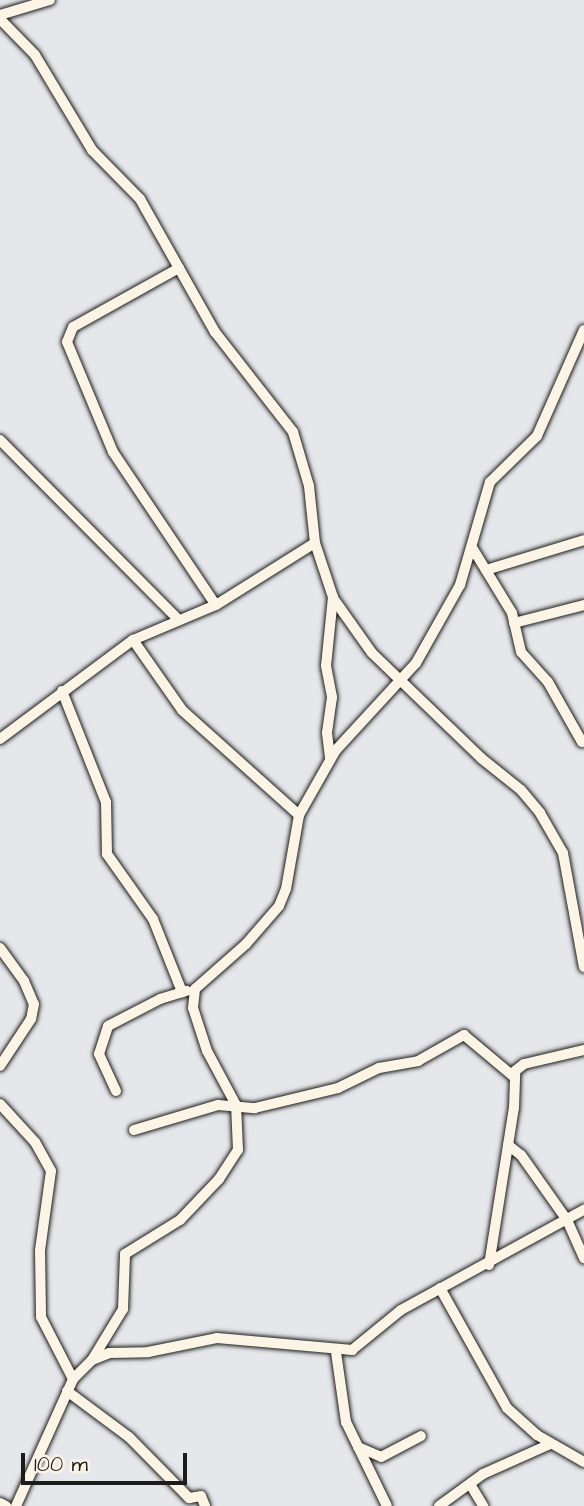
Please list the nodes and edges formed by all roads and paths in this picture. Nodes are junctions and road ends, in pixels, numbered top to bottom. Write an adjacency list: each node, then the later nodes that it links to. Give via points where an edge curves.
1 (50, 0): 2 (street)
2 (0, 17): 3 (street, via 35,55 92,150 140,199)
3 (179, 268): 7 (street, via 215,332 293,432 309,486); 11 (street, via 73,327 67,342 117,459)
4 (584, 330): 8 (street, via 537,436 490,482)
5 (0, 440): 13 (street)
6 (584, 540): 9 (street)
7 (316, 542): 10 (street); 11 (street)
8 (473, 549): 9 (street); 16 (street, via 455,594)
9 (486, 570): 14 (street)
10 (333, 597): 16 (street, via 356,636); 20 (street, via 326,666 332,707 327,733)
11 (216, 605): 13 (street)
12 (584, 606): 14 (street)
13 (178, 619): 15 (street)
14 (514, 623): 19 (street, via 521,652 548,682)
15 (133, 640): 17 (street); 21 (street, via 183,710)
16 (403, 681): 20 (street); 23 (street, via 540,813 563,853)
17 (61, 691): 18 (street); 25 (street, via 106,802 107,854 153,919)
18 (0, 739)
19 (582, 741)
20 (330, 759): 21 (street)
21 (299, 815): 24 (street, via 279,906 246,944)
22 (0, 948): 27 (street, via 34,1004 31,1020)
23 (584, 967)
24 (195, 989): 25 (street); 31 (street, via 193,1008 207,1051)
25 (182, 992): 29 (street, via 108,1026 99,1054)
26 (584, 1050): 28 (street, via 524,1064)
27 (0, 1066)
28 (514, 1077): 31 (street, via 464,1035 418,1061 379,1068 338,1088 255,1108); 33 (street)
29 (116, 1091)
30 (0, 1104): 41 (street, via 35,1142 51,1171 40,1250 41,1317)
31 (236, 1105): 32 (street, via 151,1122); 40 (street, via 240,1143 232,1163 180,1220 125,1254 123,1309)
32 (134, 1130)
33 (508, 1145): 35 (street, via 521,1155); 37 (street)
34 (584, 1210): 35 (street)
35 (567, 1220): 36 (street); 37 (street)
36 (584, 1258)
37 (489, 1265): 38 (street)
38 (440, 1287): 39 (street, via 401,1310 356,1348); 44 (street, via 507,1408)
39 (336, 1352): 40 (street, via 217,1338 148,1352 109,1353); 45 (street, via 343,1410)
40 (92, 1360): 41 (street)
41 (73, 1379): 42 (street)
42 (67, 1391): 50 (street); 51 (street, via 129,1437 189,1498 201,1496)
43 (421, 1436): 45 (street, via 381,1457)
44 (550, 1444): 46 (street); 47 (street)
45 (358, 1447): 52 (street)
46 (584, 1462)
47 (470, 1484): 53 (street); 54 (street)
48 (0, 1503): 49 (street)
49 (6, 1506)
50 (16, 1506)
51 (205, 1506)
52 (387, 1506)
53 (439, 1506)
54 (483, 1506)

